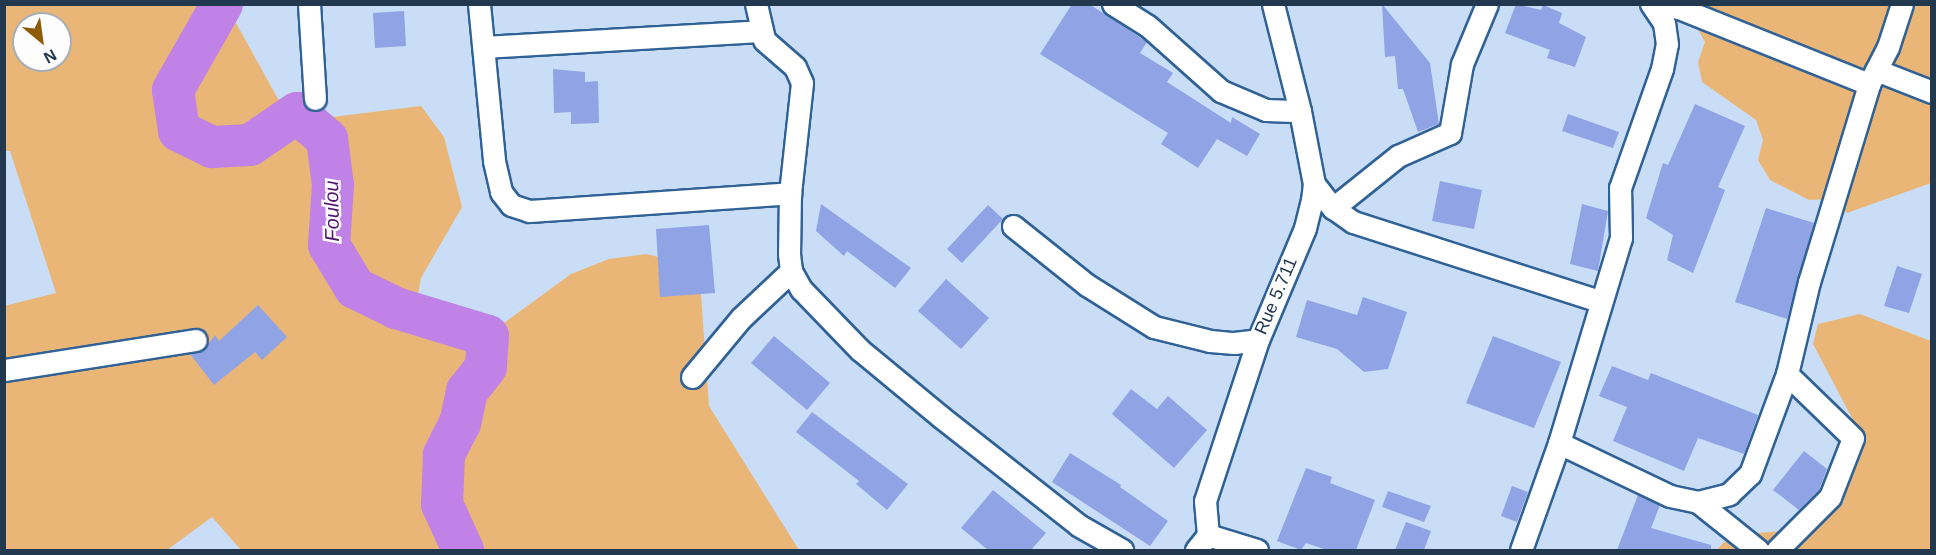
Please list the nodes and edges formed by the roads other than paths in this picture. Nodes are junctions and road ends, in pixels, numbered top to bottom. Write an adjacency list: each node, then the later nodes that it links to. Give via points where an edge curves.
1 (309, 4): 14 (street)
2 (479, 4): 11 (street)
3 (756, 4): 10 (street)
4 (1113, 4): 15 (street, via 1148,26 1221,91 1266,110)
5 (1273, 4): 15 (street, Rue 5.711)
6 (1487, 4): 18 (street, via 1462,64 1450,133 1398,156)
7 (1651, 4): 21 (street, via 1664,23 1667,44 1620,188 1621,238)
8 (1902, 4): 12 (street)
9 (1674, 6): 12 (street)
10 (759, 31): 11 (street); 17 (street, via 795,67 802,83)
11 (485, 47): 17 (street, via 494,161 501,192 511,205 529,211)
12 (1872, 77): 13 (street); 25 (street, via 1809,282)
13 (1932, 92)
14 (315, 99)
15 (1300, 111): 16 (street, Rue 5.711)
16 (1314, 184): 18 (street); 23 (street, Rue 5.711, via 1305,228)
17 (790, 193): 20 (street)
18 (1333, 208): 21 (street, via 1353,222)
19 (1013, 226): 23 (street, via 1087,285 1155,327 1210,341)
20 (791, 271): 26 (street, via 741,318); 30 (street, via 825,317 860,350 1034,492 1078,525)
21 (1599, 301): 27 (street)
22 (196, 340): 24 (street)
23 (1258, 340): 29 (street, Rue 5.711, via 1205,501)
24 (4, 370)
25 (1787, 374): 28 (street, via 1750,474 1730,494); 34 (street, via 1853,438 1830,497)
26 (692, 377)
27 (1559, 442): 28 (street, via 1670,495); 32 (street)
28 (1698, 502): 33 (street)
29 (1202, 543): 31 (street, Rue 5.711)
30 (1122, 550)
31 (1257, 550)
32 (1521, 550)
33 (1758, 550)
34 (1777, 550)

